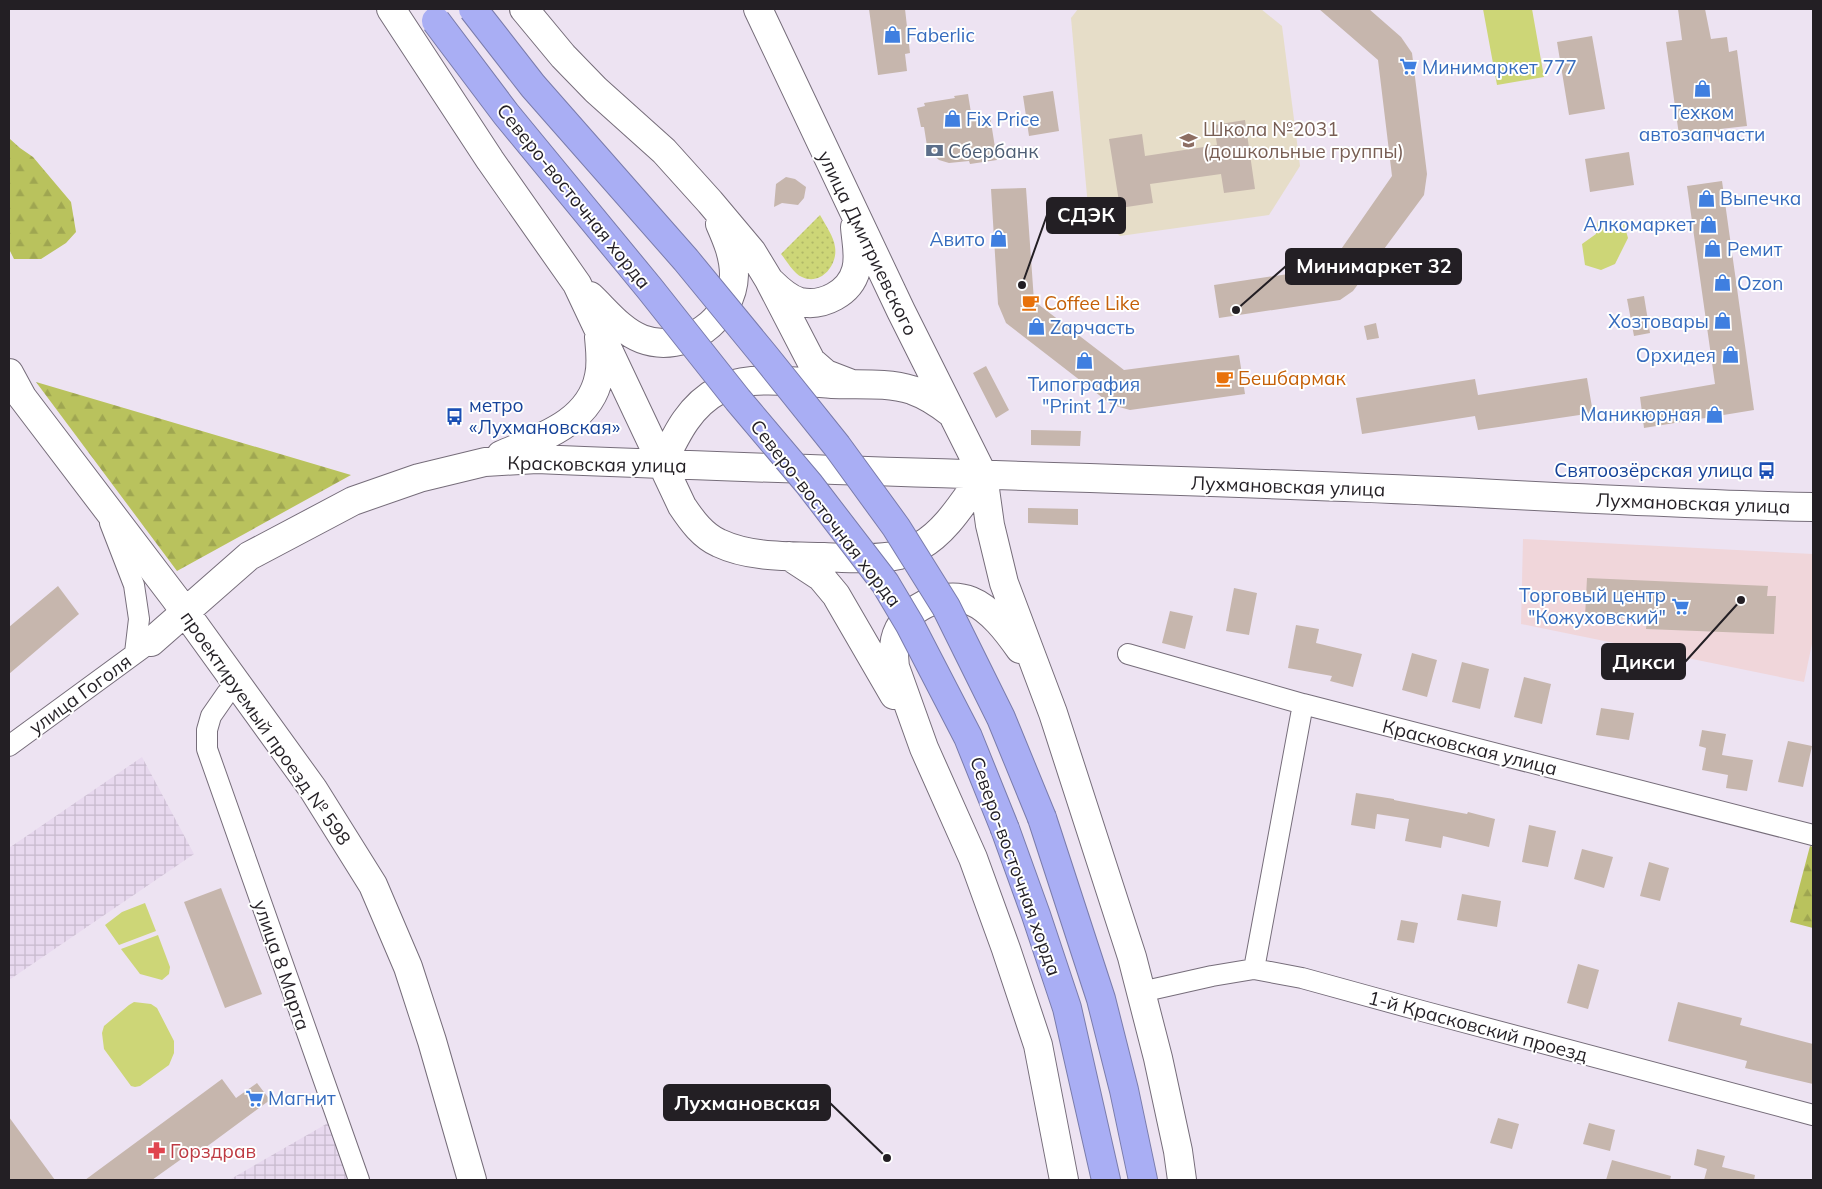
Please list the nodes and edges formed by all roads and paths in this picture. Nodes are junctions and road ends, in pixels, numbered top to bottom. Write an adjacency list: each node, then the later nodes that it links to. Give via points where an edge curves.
1 (391, 9): 9 (street, via 490,160)
2 (473, 9): 39 (highway, Северо-восточная хорда, bridge, via 533,86 686,260 837,446 896,527 946,607 1001,718 1042,818 1101,999)
3 (524, 9): 6 (street, via 563,56 664,151)
4 (758, 9): 7 (street, улица Дмитриевского)
5 (432, 15): 38 (highway, Северо-восточная хорда, bridge, via 506,114 808,484 884,582 910,624 968,737 1005,829 1067,1008)
6 (710, 202): 8 (street, via 752,252); 9 (street, via 731,252 734,277 722,312 705,330 682,340 644,340 621,326)
7 (852, 208): 8 (street, via 858,260 856,271 842,292 829,300 799,302); 10 (street, улица Дмитриевского)
8 (769, 280): 13 (street, via 811,361 826,374)
9 (577, 284): 11 (street)
10 (901, 311): 13 (street, via 910,339 907,362 896,376); 15 (street, улица Дмитриевского)
11 (599, 330): 16 (street, via 600,374 585,408 573,420 550,433); 17 (street)
12 (9, 373): 14 (street, проектируемый проезд № 598)
13 (865, 385): 15 (street, via 889,385 912,390); 17 (street, via 751,381 720,389 691,412)
14 (15, 394): 20 (street, проектируемый проезд № 598)
15 (951, 413): 19 (street, улица Дмитриевского)
16 (485, 462): 17 (street, Красковская улица, via 537,459); 23 (street, Красковская улица, via 419,478 353,501 249,556)
17 (662, 464): 18 (street, Красковская улица); 22 (street, via 691,519 717,543 754,554)
18 (763, 468): 19 (street, Лухмановская улица)
19 (983, 475): 21 (street, Лухмановская улица); 22 (street, via 937,533 902,555 875,558); 26 (street, улица Дмитриевского, via 996,555 1012,608)
20 (102, 502): 23 (street, проектируемый проезд № 598); 24 (street, via 134,585)
21 (1813, 507)
22 (789, 556): 30 (street, via 821,577 836,595)
23 (186, 613): 24 (street, Красковская улица); 27 (street, проектируемый проезд № 598)
24 (144, 647): 29 (street, улица Гоголя)
25 (1128, 654): 28 (street, Красковская улица)
26 (1040, 680): 30 (street, via 991,614 971,600 945,598 920,606 902,625 895,638 893,653); 33 (street, via 1121,921)
27 (241, 689): 35 (street, улица 8 Марта, via 227,693 211,716 207,749); 36 (street, проектируемый проезд № 598, via 313,789 373,885 408,967)
28 (1303, 704): 31 (street, Красковская улица); 32 (street)
29 (9, 746)
30 (924, 748): 37 (street, via 973,858 1038,1045)
31 (1813, 836)
32 (1254, 969): 33 (street, 1-й Красковский проезд); 34 (street, 1-й Красковский проезд, via 1302,978)
33 (1141, 992): 40 (street, via 1158,1058)
34 (1813, 1115)
35 (358, 1180)
36 (472, 1180)
37 (1064, 1180)
38 (1106, 1180)
39 (1143, 1180)
40 (1182, 1180)

